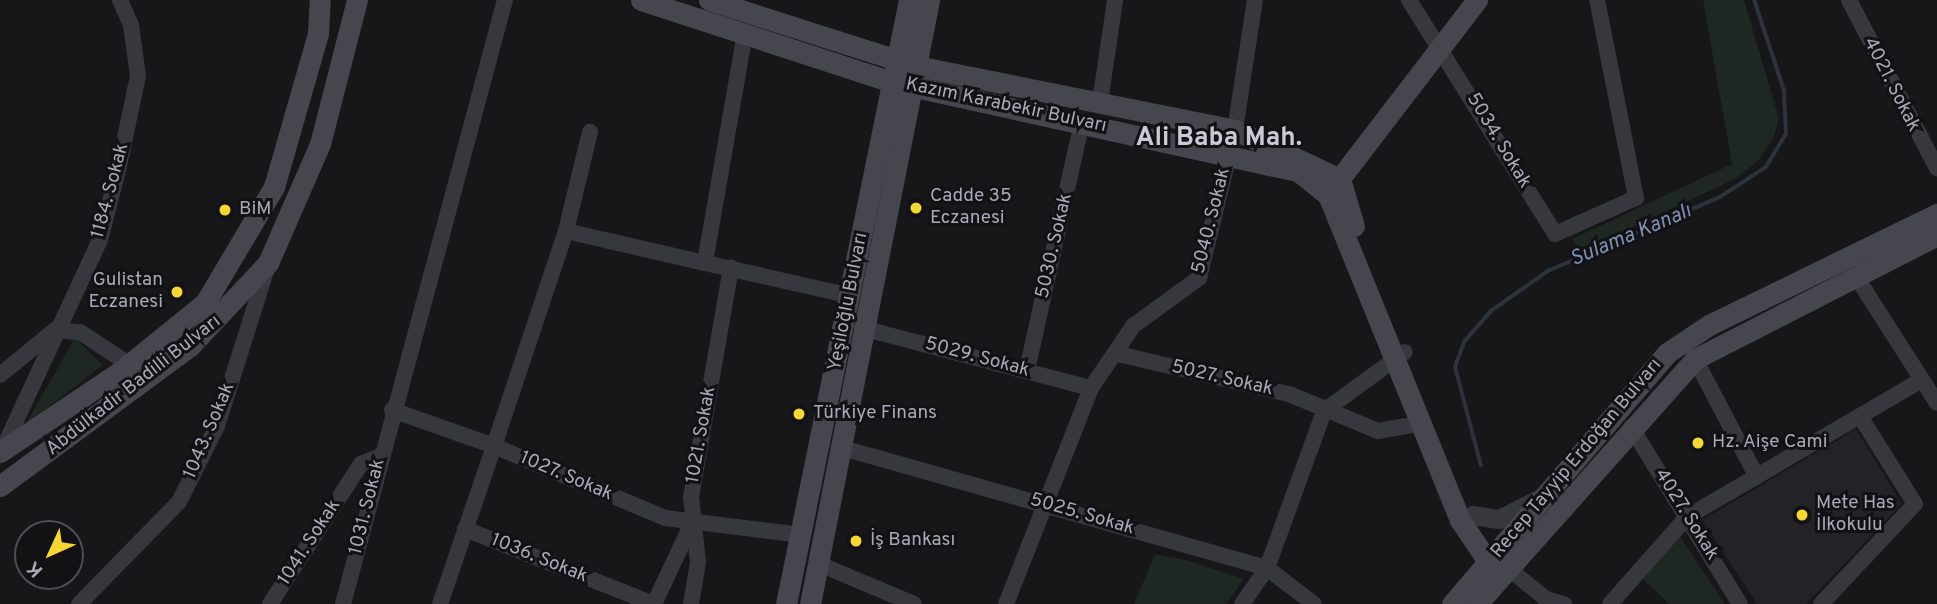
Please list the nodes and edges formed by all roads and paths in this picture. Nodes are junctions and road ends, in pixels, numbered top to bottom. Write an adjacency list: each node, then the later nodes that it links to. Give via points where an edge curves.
1 (120, 0): 35 (street, 1184. Sokak, via 136,49 135,89 100,240)
2 (320, 0): 39 (main road, Abdülkadir Badilli Bulvarı, via 318,34 274,187 205,303)
3 (357, 0): 29 (main road, Abdülkadir Badilli Bulvarı, via 320,144)
4 (505, 0): 45 (street, 1031. Sokak)
5 (641, 0): 15 (main road, Kazım Karabekir Bulvarı)
6 (709, 0): 15 (main road, Kazım Karabekir Bulvarı)
7 (909, 0): 17 (main road, Yeşiloğlu Bulvarı)
8 (929, 0): 17 (main road, Yeşiloğlu Bulvarı)
9 (1115, 0): 19 (street)
10 (1255, 0): 21 (street, 5040. Sokak)
11 (1409, 0): 16 (street, 5034. Sokak)
12 (1477, 0): 16 (main road)
13 (1597, 0): 16 (street, 5034. Sokak, via 1636,198 1555,234)
14 (1849, 0): 24 (street, 4021. Sokak)
15 (748, 15): 17 (main road, Kazım Karabekir Bulvarı); 18 (main road, Kazım Karabekir Bulvarı); 30 (street)
16 (1441, 48): 25 (main road)
17 (908, 70): 18 (main road, Kazım Karabekir Bulvarı); 19 (main road, Kazım Karabekir Bulvarı); 20 (main road, Kazım Karabekir Bulvarı); 34 (main road, Yeşiloğlu Bulvarı)
18 (892, 82): 33 (main road, Yeşiloğlu Bulvarı)
19 (1100, 102): 21 (main road, Kazım Karabekir Bulvarı)
20 (1082, 122): 23 (main road, Kazım Karabekir Bulvarı); 40 (street, 5030. Sokak)
21 (1235, 130): 23 (street, 5040. Sokak); 25 (main road, Kazım Karabekir Bulvarı)
22 (590, 132): 27 (street)
23 (1228, 153): 25 (main road, Kazım Karabekir Bulvarı, via 1298,171); 36 (street, 5040. Sokak, via 1199,278 1133,327)
24 (1937, 168)
25 (1334, 187): 37 (main road, Kazım Karabekir Bulvarı)
26 (1937, 214): 56 (main road, Recep Tayyip Erdoğan Bulvarı, via 1689,337 1639,381)
27 (565, 231): 30 (street); 50 (street)
28 (1937, 235): 32 (main road, Recep Tayyip Erdoğan Bulvarı)
29 (268, 263): 55 (main road, Abdülkadir Badilli Bulvarı, via 190,346); 67 (street, 1043. Sokak, via 217,426 184,492)
30 (705, 263): 31 (street)
31 (730, 267): 33 (street); 60 (street, 1021. Sokak, via 691,497)
32 (1857, 278): 38 (main road, Recep Tayyip Erdoğan Bulvarı); 42 (street)
33 (851, 296): 62 (main road, Yeşiloğlu Bulvarı)
34 (862, 328): 40 (street, 5029. Sokak); 51 (main road, Yeşiloğlu Bulvarı)
35 (55, 330): 39 (street, via 80,332); 41 (street); 52 (street, 1184. Sokak)
36 (1118, 354): 43 (street); 46 (street, 5027. Sokak, via 1289,394)
37 (1400, 356): 46 (street); 48 (main road, Kazım Karabekir Bulvarı); 58 (main road, Kazım Karabekir Bulvarı)
38 (1695, 359): 49 (main road, Recep Tayyip Erdoğan Bulvarı); 54 (street)
39 (130, 365): 52 (main road, Abdülkadir Badilli Bulvarı)
40 (1027, 370): 43 (street, 5029. Sokak)
41 (0, 375)
42 (1921, 380): 44 (street); 47 (street)
43 (1091, 388): 57 (street)
44 (1937, 403)
45 (393, 410): 50 (street); 53 (street, 1031. Sokak)
46 (1324, 411): 48 (street, 5027. Sokak, via 1378,431); 65 (street)
47 (1861, 418): 54 (street); 84 (street, via 1915,504)
48 (1418, 424): 64 (main road, Kazım Karabekir Bulvarı)
49 (1631, 427): 59 (street, 4027. Sokak); 64 (main road, Recep Tayyip Erdoğan Bulvarı)
50 (494, 446): 60 (street, 1027. Sokak, via 665,518); 61 (street, 1027. Sokak)
51 (839, 447): 57 (street, 5025. Sokak); 63 (main road, Yeşiloğlu Bulvarı)
52 (1, 451)
53 (381, 456): 68 (street, 1041. Sokak, via 361,464); 69 (street, 1031. Sokak)
54 (1757, 477): 59 (street)
55 (0, 486)
56 (1543, 497): 58 (street, via 1499,519); 64 (main road, Recep Tayyip Erdoğan Bulvarı)
57 (1050, 506): 65 (street, 5025. Sokak); 76 (street)
58 (1473, 515): 64 (main road, Kazım Karabekir Bulvarı)
59 (1688, 517): 82 (street); 83 (street, 4027. Sokak)
60 (694, 521): 62 (street, 1027. Sokak); 71 (street); 72 (street, 1021. Sokak, via 698,562)
61 (465, 529): 70 (street, 1027. Sokak); 71 (street, 1036. Sokak)
62 (802, 535): 73 (main road, Yeşiloğlu Bulvarı)
63 (820, 564): 74 (main road, Yeşiloğlu Bulvarı); 75 (street)
64 (1497, 567): 66 (street); 79 (main road, Recep Tayyip Erdoğan Bulvarı); 80 (main road, Recep Tayyip Erdoğan Bulvarı)
65 (1267, 568): 77 (street); 78 (street, 5025. Sokak)
66 (1545, 601): 81 (street)
67 (83, 603)
68 (270, 604)
69 (343, 604)
70 (440, 604)
71 (653, 604)
72 (691, 604)
73 (786, 604)
74 (810, 604)
75 (914, 604)
76 (1006, 604)
77 (1242, 604)
78 (1314, 604)
79 (1452, 604)
80 (1477, 604)
81 (1564, 604)
82 (1610, 604)
83 (1740, 604)
84 (1821, 604)

